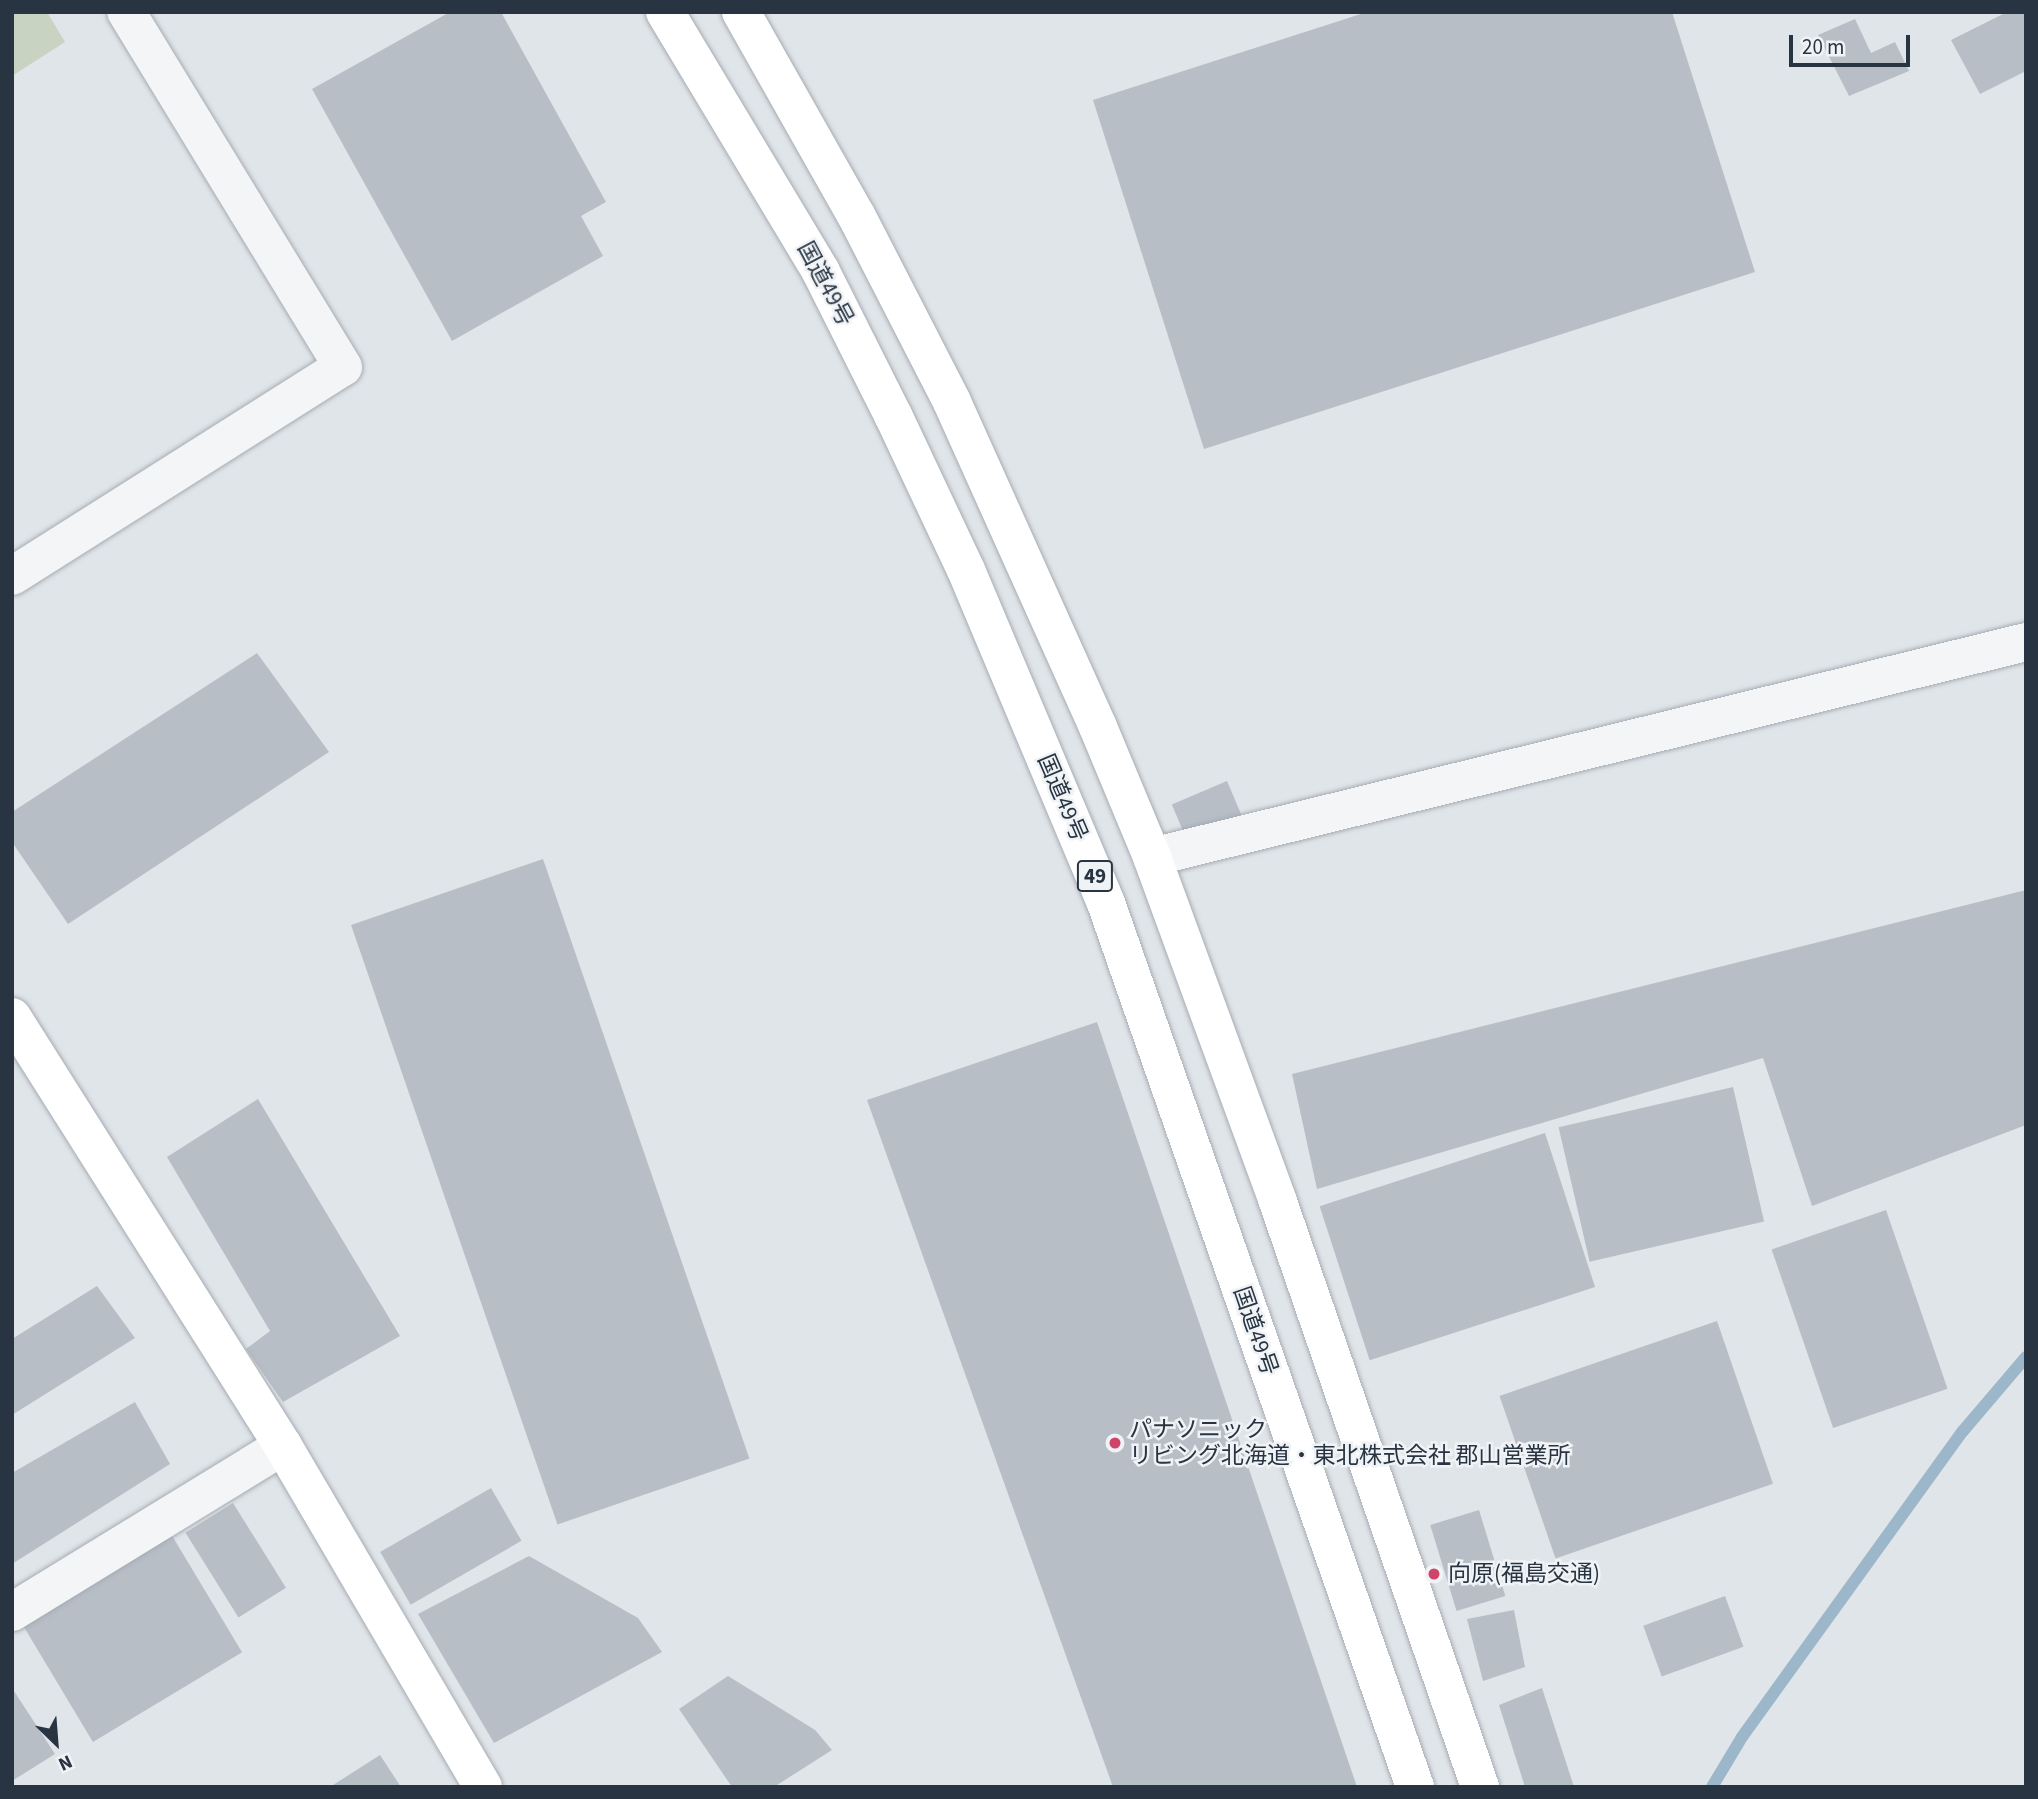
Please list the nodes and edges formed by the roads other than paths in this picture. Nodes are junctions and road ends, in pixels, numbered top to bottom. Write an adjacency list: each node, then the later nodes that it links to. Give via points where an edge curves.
1 (125, 12): 4 (street, via 343,367)
2 (665, 12): 11 (main road, 国道49号 / 49, via 821,272 966,570 1106,902)
3 (741, 12): 6 (main road, via 856,215 952,402)
4 (12, 576)
5 (2022, 652): 6 (street)
6 (1152, 857): 12 (main road, via 1277,1199)
7 (12, 1017): 8 (main road)
8 (283, 1446): 9 (street); 10 (main road)
9 (12, 1612)
10 (483, 1787)
11 (1415, 1787)
12 (1479, 1787)

